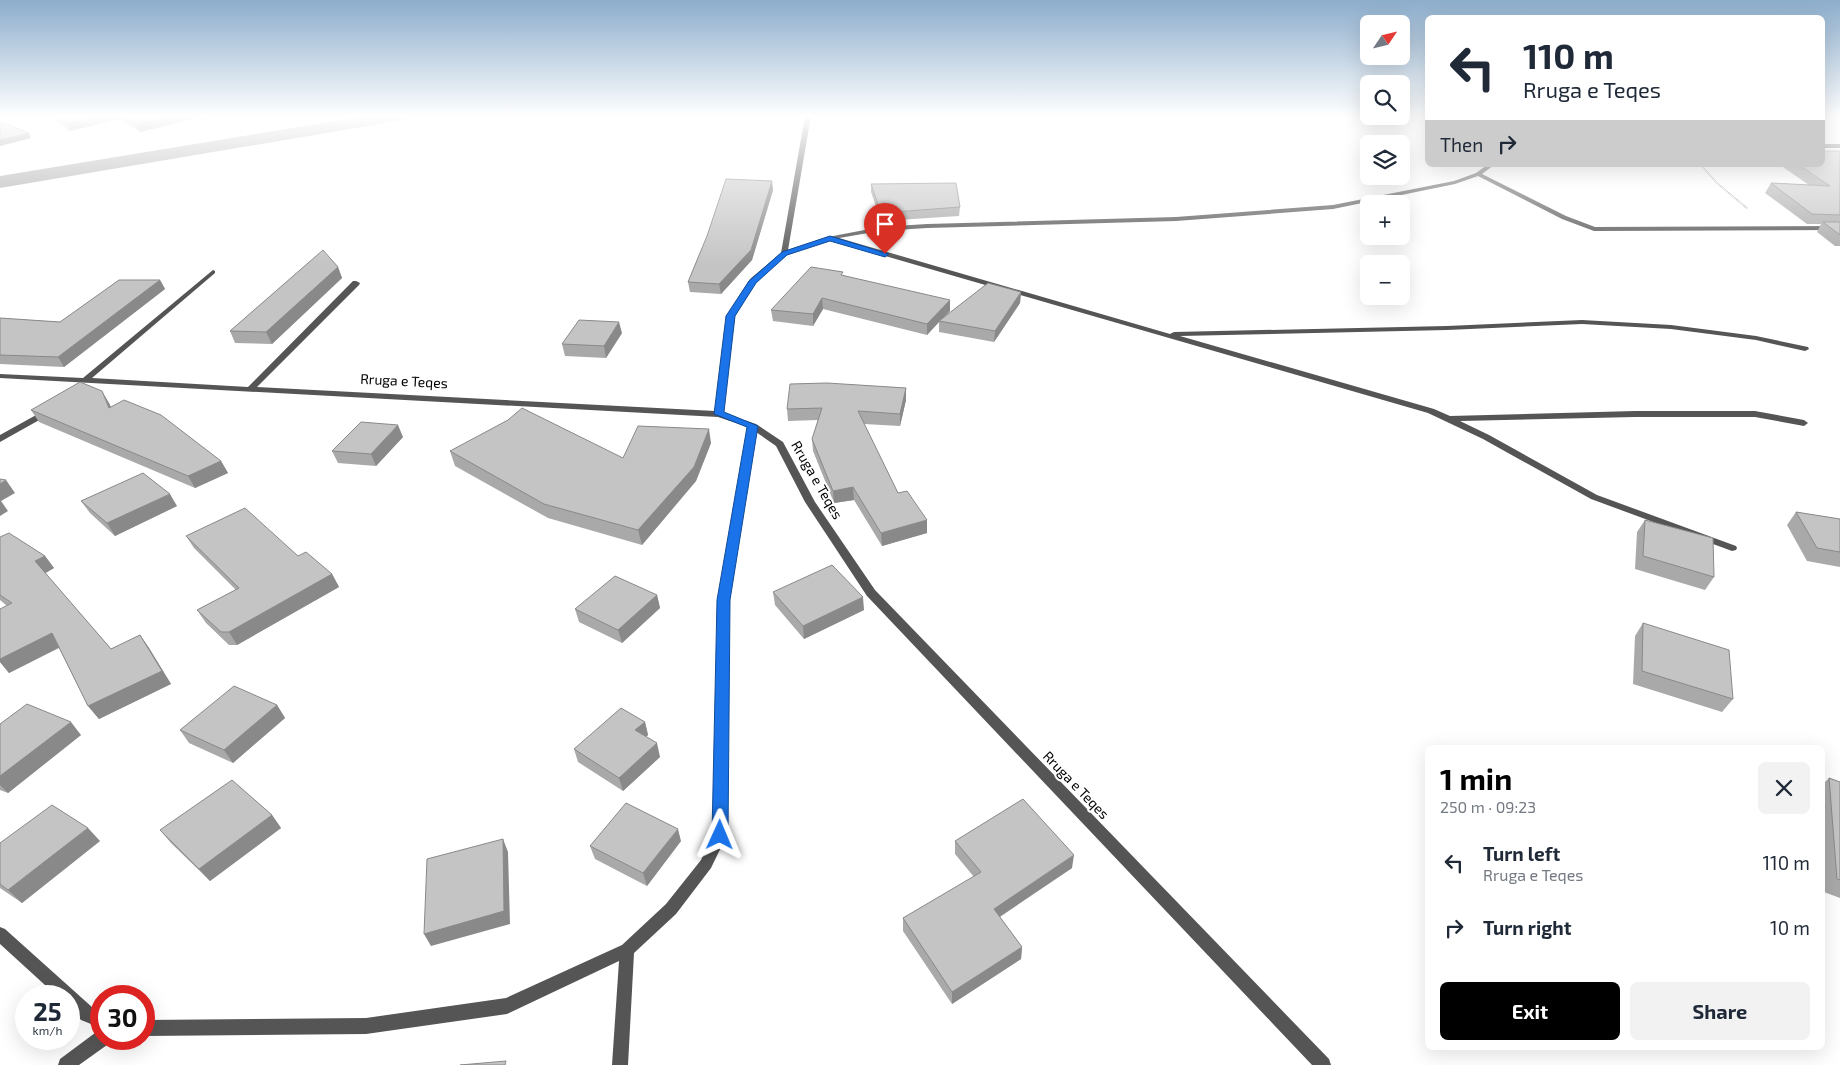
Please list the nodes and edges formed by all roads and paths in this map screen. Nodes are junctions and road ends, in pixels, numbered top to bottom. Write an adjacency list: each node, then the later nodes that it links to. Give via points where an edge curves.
1 (799, 166): 8 (street)
2 (1488, 167): 4 (street)
3 (1703, 167): 5 (path)
4 (1478, 174): 5 (street, via 1576,224 1594,229); 7 (street, via 1455,182 1333,207 1176,219 899,227)
5 (1770, 228): 6 (street)
6 (1840, 228)
7 (830, 238): 8 (street); 11 (street)
8 (784, 254): 19 (street, via 753,281 731,316)
9 (213, 272): 14 (street)
10 (356, 283): 16 (street)
11 (1163, 334): 12 (street, via 1582,322 1681,328 1756,338); 20 (street, via 1431,411)
12 (1805, 349)
13 (2, 377): 14 (street, Rruga e Teqes)
14 (86, 379): 15 (street, Rruga e Teqes)
15 (102, 380): 16 (street, Rruga e Teqes); 17 (street)
16 (251, 388): 19 (street, Rruga e Teqes)
17 (85, 390)
18 (60, 405): 23 (street)
19 (719, 414): 22 (street, Rruga e Teqes)
20 (1447, 419): 21 (street, via 1755,414); 24 (street, via 1486,437 1594,498)
21 (1804, 423)
22 (753, 426): 26 (street, via 723,600 720,835 706,864 671,909); 34 (street, Rruga e Teqes, via 780,444 810,502 871,593)
23 (0, 439)
24 (1732, 548)
25 (0, 934): 27 (street)
26 (627, 950): 30 (street, via 507,1006 366,1026); 33 (street)
27 (55, 985)
28 (80, 1008): 29 (street)
29 (90, 1015)
30 (155, 1028)
31 (90, 1047): 32 (street)
32 (66, 1065)
33 (620, 1065)
34 (1323, 1065)

